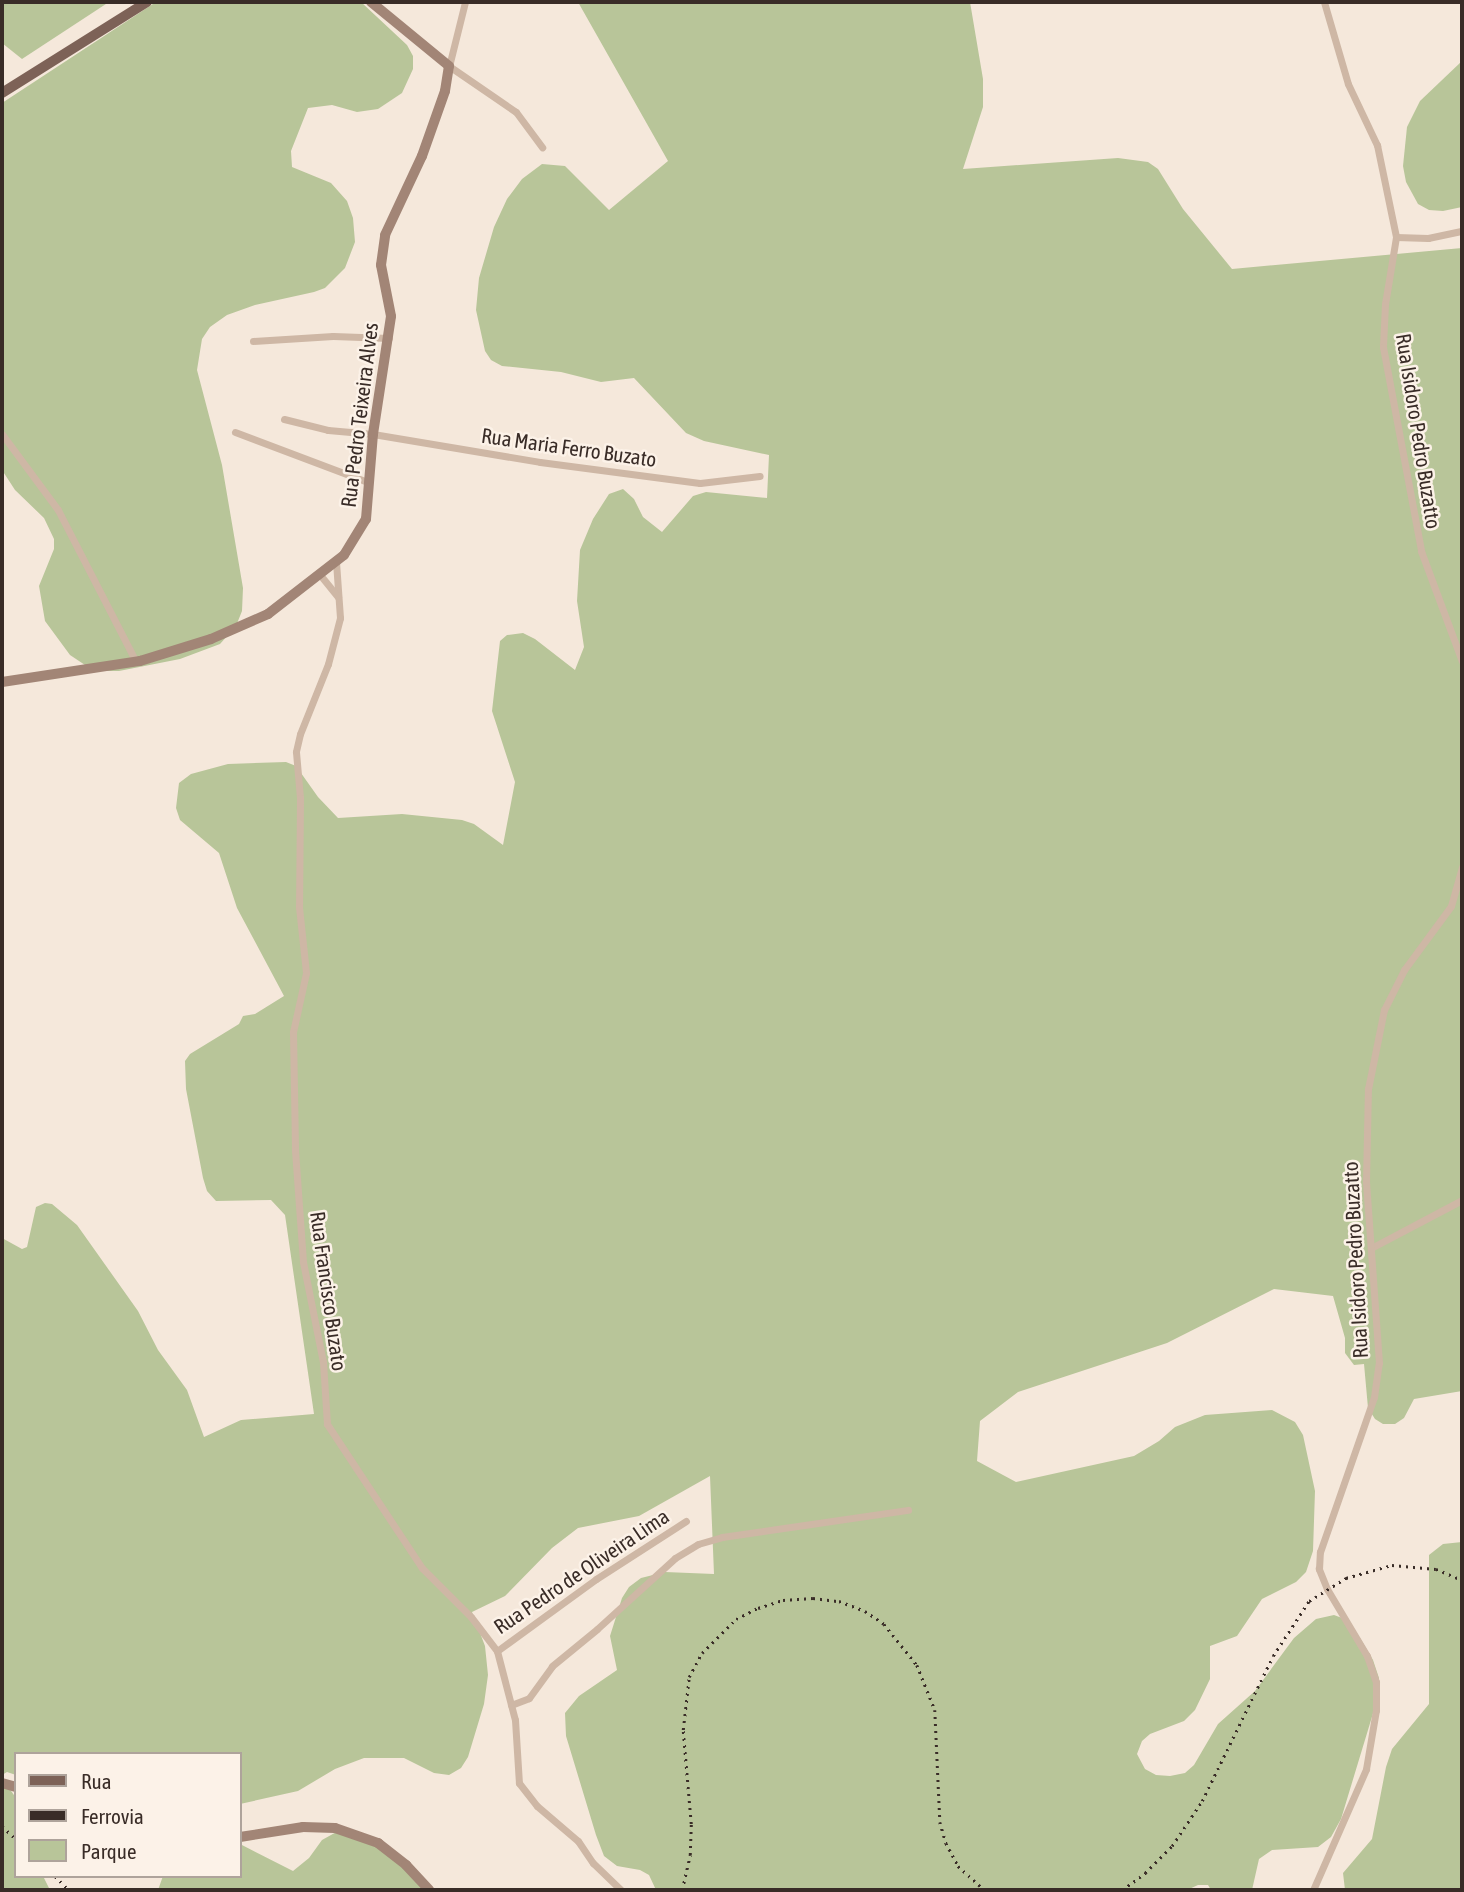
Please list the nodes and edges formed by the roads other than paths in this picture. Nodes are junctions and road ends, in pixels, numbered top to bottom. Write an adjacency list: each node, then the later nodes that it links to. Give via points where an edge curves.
1 (147, 2): 6 (main road)
2 (371, 2): 5 (street)
3 (465, 2): 5 (street, Rua Pedro Teixeira Alves)
4 (1324, 2): 9 (street, Rua Isidoro Pedro Buzatto, via 1348,85 1377,145)
5 (449, 66): 7 (street, via 516,112); 10 (street, Rua Pedro Teixeira Alves, via 422,156 385,235 381,265 391,316)
6 (2, 93)
7 (542, 147)
8 (1462, 231): 9 (street, via 1428,239)
9 (1396, 237): 21 (street, Rua Isidoro Pedro Buzatto, via 1383,347 1421,551)
10 (389, 338): 11 (street); 14 (street, Rua Pedro Teixeira Alves)
11 (253, 341)
12 (284, 419): 14 (street, Rua Maria Ferro Buzato, via 328,430)
13 (235, 432): 17 (street)
14 (373, 434): 16 (street, Rua Maria Ferro Buzato, via 700,483); 17 (street, Rua Pedro Teixeira Alves)
15 (2, 435): 22 (street, via 58,510)
16 (760, 476)
17 (367, 482): 18 (street, Rua Pedro Teixeira Alves, via 366,519)
18 (336, 562): 19 (street, Rua Pedro Teixeira Alves); 20 (street, Rua Francisco Buzato)
19 (321, 576): 20 (street); 22 (street, Rua Pedro Teixeira Alves, via 268,614 211,639)
20 (339, 598): 29 (street, Rua Francisco Buzato, via 340,618 328,664 296,752 299,907 306,974 293,1032 295,1150 303,1262 323,1362 327,1424 422,1568 471,1617)
21 (1462, 661)
22 (136, 662): 23 (street, Rua Pedro Teixeira Alves)
23 (2, 682)
24 (1462, 867): 26 (street, Rua Isidoro Pedro Buzatto, via 1451,906 1404,971 1384,1010 1368,1088 1366,1182)
25 (1462, 1200): 26 (street)
26 (1371, 1248): 34 (street, Rua Isidoro Pedro Buzatto, via 1379,1363 1374,1397 1320,1552 1319,1569 1367,1656 1376,1682 1376,1710 1366,1769)
27 (908, 1510): 30 (street, via 698,1544 675,1558 552,1666 528,1698)
28 (686, 1521): 29 (street, Rua Pedro de Oliveira Lima)
29 (497, 1651): 30 (street, Rua Francisco Buzato)
30 (511, 1705): 33 (street, Rua Francisco Buzato, via 519,1783)
31 (242, 1837): 32 (street, via 303,1827 335,1828 378,1843)
32 (429, 1890)
33 (621, 1890)
34 (1313, 1890)

